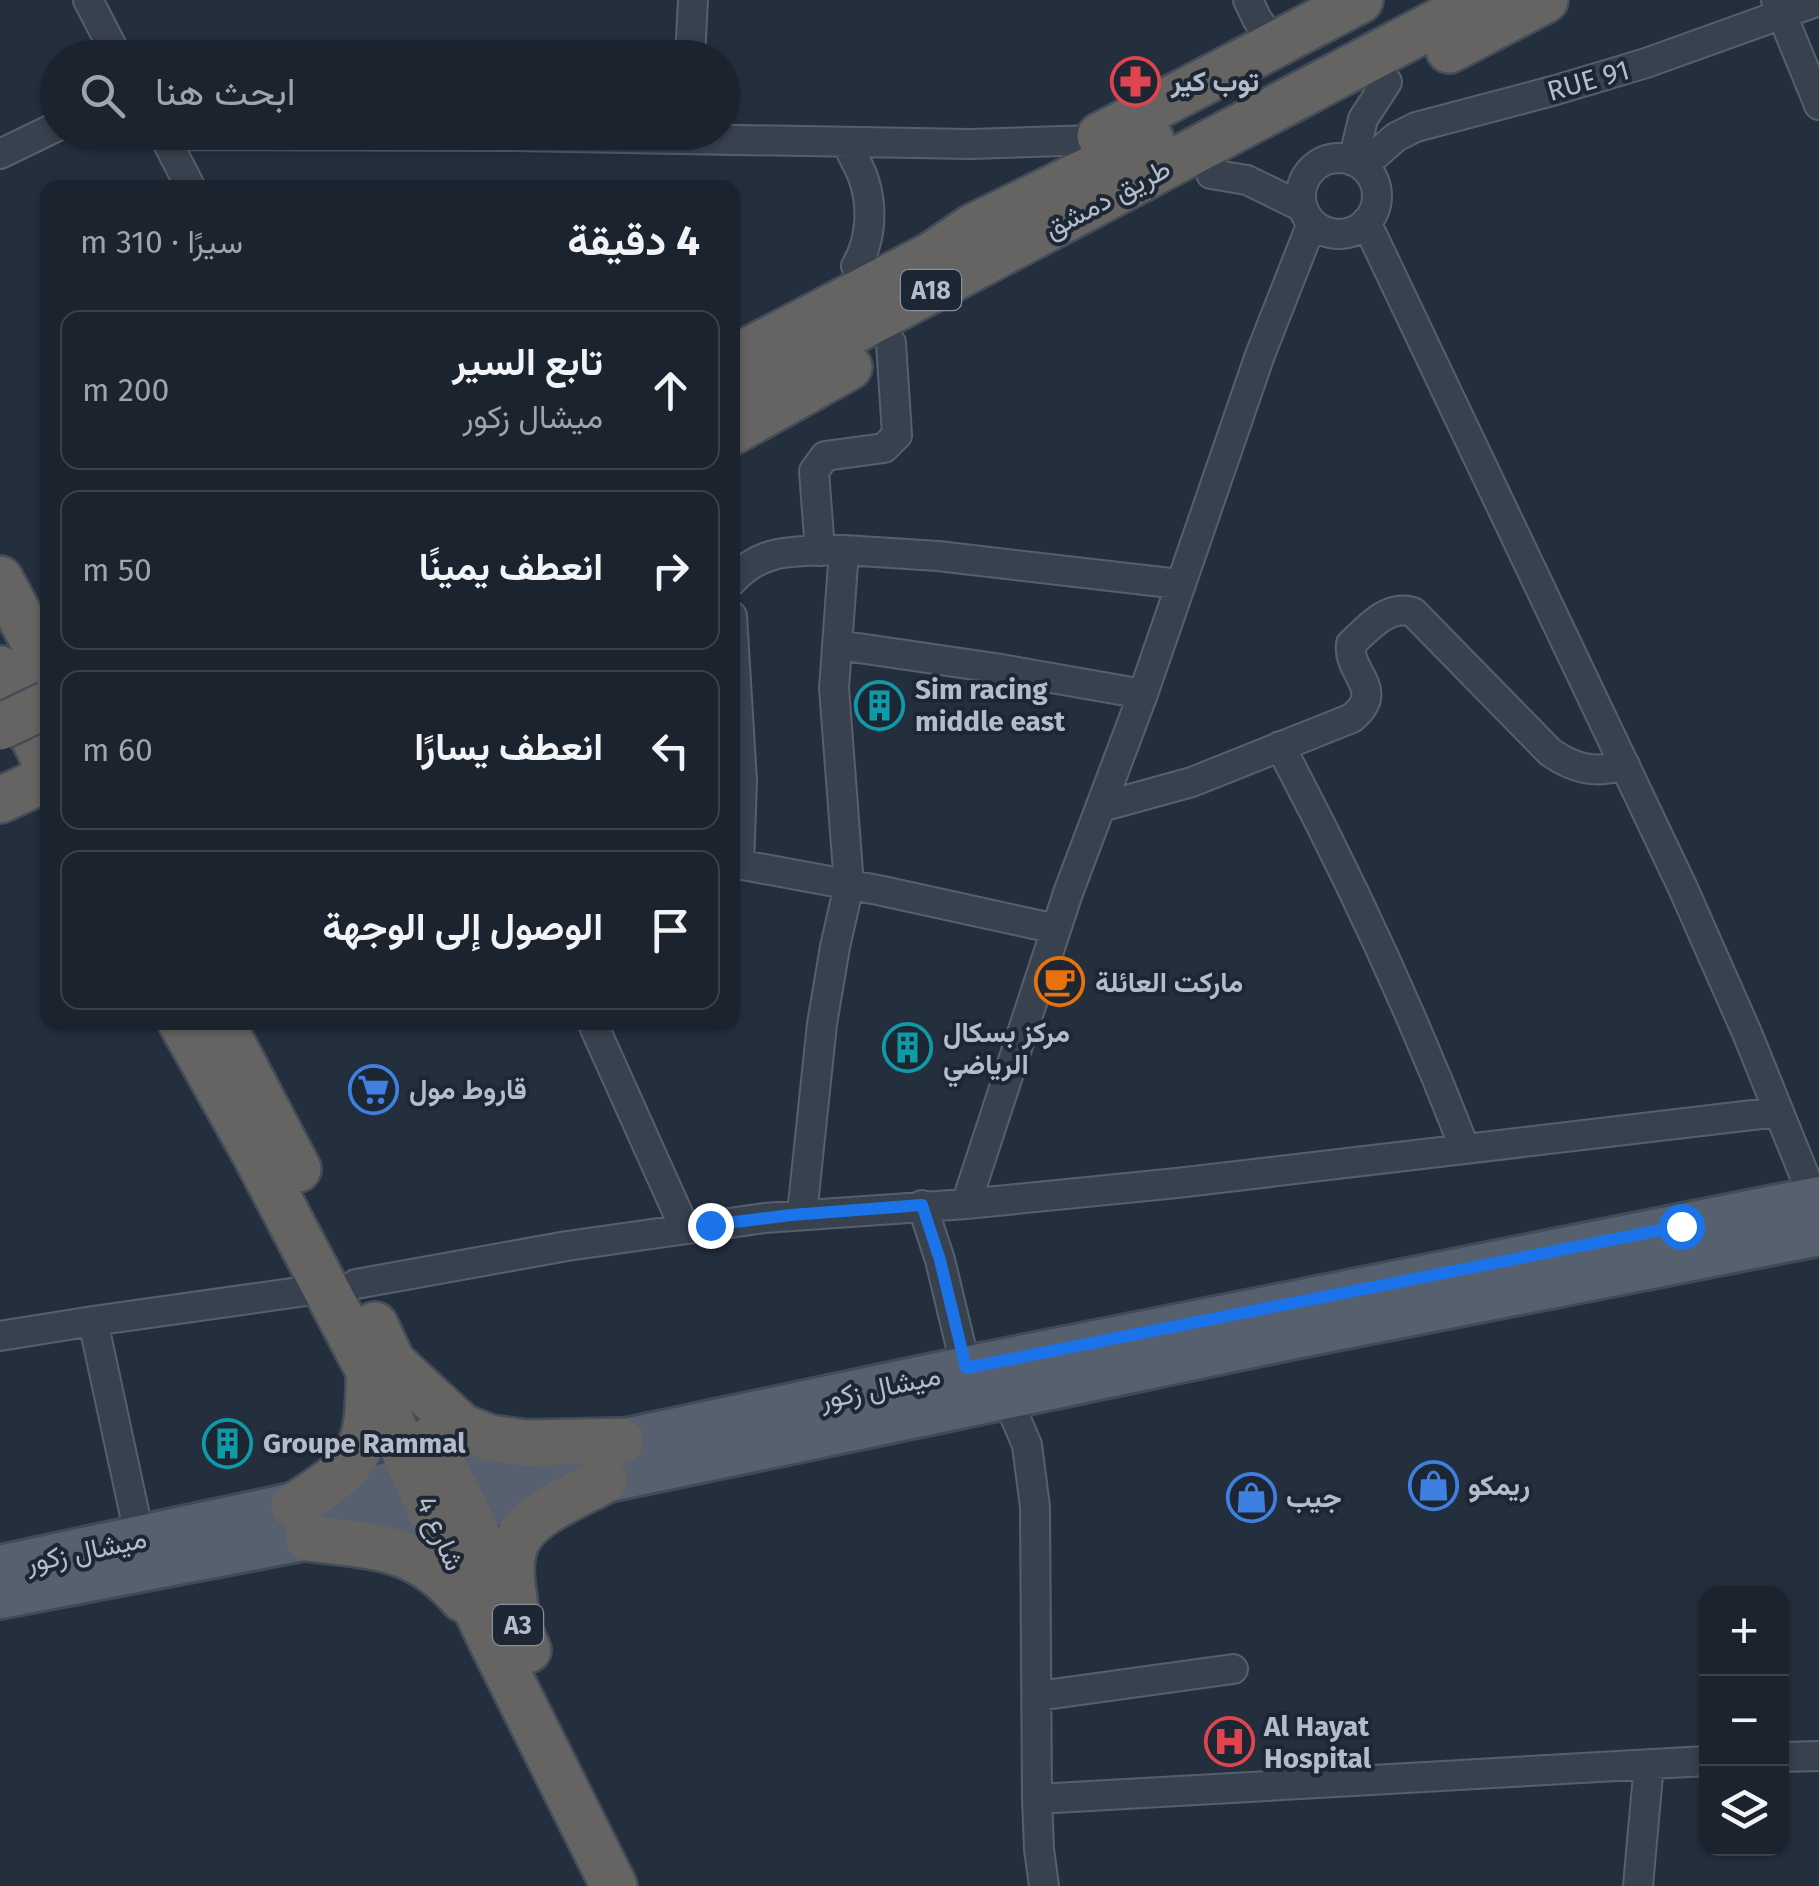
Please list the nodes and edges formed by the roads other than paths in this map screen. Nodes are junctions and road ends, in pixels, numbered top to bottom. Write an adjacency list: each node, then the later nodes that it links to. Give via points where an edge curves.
1 (88, 0): 10 (street)
2 (693, 0): 11 (street)
3 (1248, 0): 12 (street)
4 (1360, 0): 12 (highway)
5 (1416, 0): 20 (highway, طريق دمشق / A18)
6 (1480, 0): 20 (highway, طريق دمشق / A18)
7 (1545, 0): 13 (highway)
8 (1819, 1): 9 (street, RUE 91)
9 (1779, 5): 14 (street); 21 (street, RUE 91, via 1646,63 1416,127)
10 (109, 40)
11 (691, 40)
12 (1275, 45): 20 (highway)
13 (1387, 82): 21 (street, via 1363,119); 22 (highway)
14 (1819, 105)
15 (40, 135): 19 (street)
16 (740, 139): 17 (street)
17 (847, 144): 20 (street, via 970,144); 26 (street, via 869,207)
18 (171, 150): 23 (street)
19 (0, 154)
20 (1112, 162): 27 (highway, طريق دمشق / A18); 27 (highway, طريق دمشق / A18, via 1053,161 989,207)
21 (1358, 164): 24 (street, via 1332,159 1313,168 1302,186); 25 (street, via 1377,193)
22 (1211, 174): 24 (street, via 1247,180); 27 (highway, via 1027,267 976,284)
23 (187, 180)
24 (1307, 215): 25 (street, via 1333,234); 36 (street)
25 (1366, 222): 46 (street)
26 (856, 266): 27 (highway, via 915,251); 28 (highway)
27 (940, 274): 29 (highway, via 921,316); 30 (highway, طريق دمشق / A18); 31 (highway, طريق دمشق / A18)
28 (740, 321)
29 (891, 343): 32 (highway); 33 (street, via 897,435 884,448 825,456 814,471)
30 (740, 356)
31 (740, 390)
32 (740, 428)
33 (832, 550): 34 (street, via 772,554); 36 (street); 38 (street)
34 (740, 572)
35 (3, 584): 37 (highway); 39 (highway)
36 (1179, 584): 40 (street)
37 (40, 620)
38 (838, 645): 40 (street); 54 (street, via 834,688)
39 (22, 690): 42 (highway)
40 (1143, 694): 50 (street)
41 (40, 739): 45 (highway)
42 (40, 744)
43 (1280, 746): 46 (street, via 1362,710 1366,687 1351,644 1386,614 1406,609 1550,752 1578,768); 50 (street, via 1192,782); 60 (street, via 1430,1057)
44 (740, 748): 51 (street)
45 (0, 757)
46 (1625, 765): 59 (street)
47 (40, 782): 48 (highway)
48 (0, 800)
49 (0, 807): 52 (highway)
50 (1101, 808): 55 (street)
51 (740, 809)
52 (40, 814)
53 (740, 865): 54 (street)
54 (848, 885): 55 (street); 64 (street, via 822,1024)
55 (1056, 929): 61 (street)
56 (185, 1030): 66 (highway, A3)
57 (225, 1030): 66 (highway, A3)
58 (596, 1030): 65 (street)
59 (1778, 1112): 60 (street); 63 (street)
60 (1466, 1149): 61 (street)
61 (966, 1204): 62 (street)
62 (922, 1205): 64 (street); 70 (street)
63 (1817, 1210): 70 (main road, ميشال زكور); 71 (main road, ميشال زكور, via 1300,1336)
64 (802, 1214): 65 (street)
65 (685, 1229): 66 (street)
66 (341, 1286): 67 (street); 69 (highway, A3)
67 (93, 1321): 68 (street); 75 (street)
68 (0, 1336)
69 (380, 1367): 72 (highway, via 482,1436); 73 (highway, شارع 4 / A3); 74 (highway, via 359,1450)
70 (966, 1368): 72 (main road, ميشال زكور)
71 (1007, 1398): 72 (main road, ميشال زكور); 80 (street, via 1032,1471)
72 (613, 1461): 73 (main road, ميشال زكور); 78 (highway, via 516,1542)
73 (441, 1495): 74 (main road, ميشال زكور); 78 (highway, شارع 4 / A3)
74 (301, 1522): 75 (main road, ميشال زكور); 77 (main road, ميشال زكور); 78 (highway, via 414,1557)
75 (140, 1538): 76 (main road, ميشال زكور)
76 (0, 1568)
77 (0, 1597)
78 (503, 1630): 86 (highway, شارع 4 / A3); 87 (highway, شارع 4 / A3, via 561,1722)
79 (1233, 1668): 80 (street)
80 (1038, 1696): 85 (street)
81 (1819, 1756): 82 (street)
82 (1789, 1758)
83 (1699, 1761): 84 (street)
84 (1649, 1764): 85 (street); 89 (street)
85 (1037, 1799): 88 (street)
86 (614, 1886)
87 (645, 1886)
88 (1044, 1886)
89 (1638, 1886)

